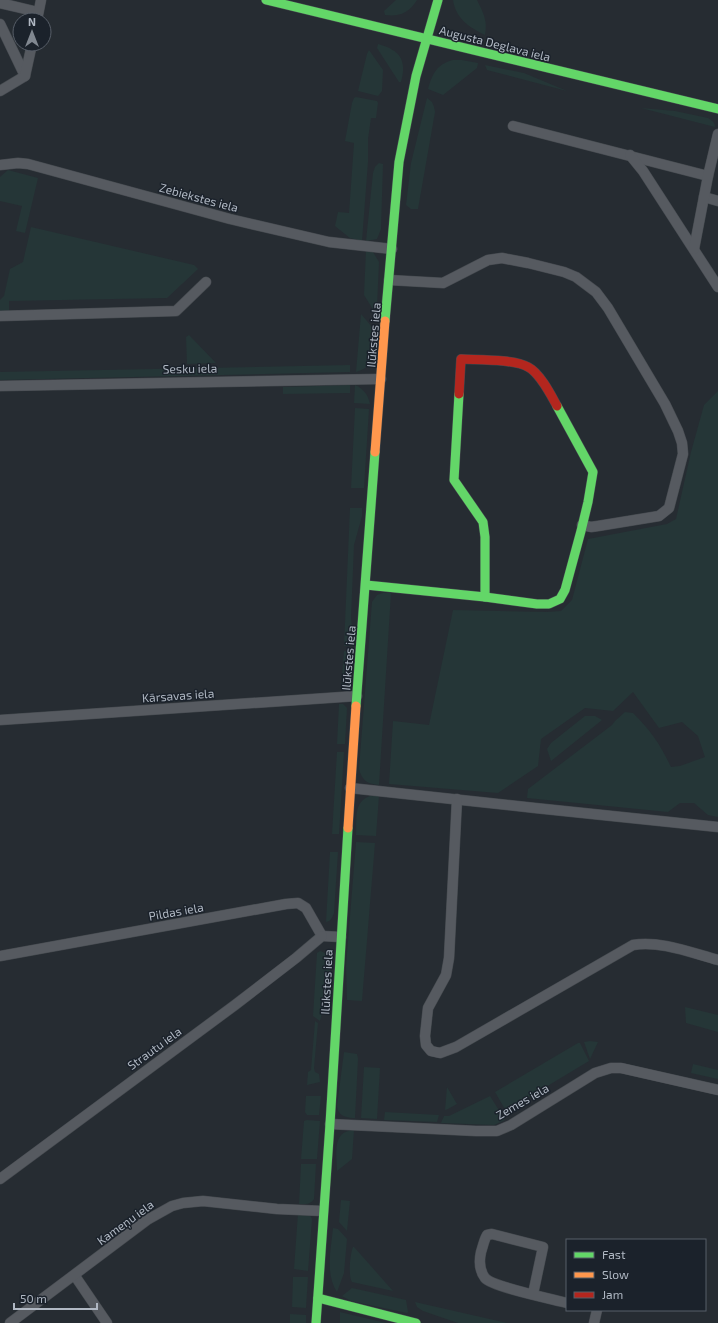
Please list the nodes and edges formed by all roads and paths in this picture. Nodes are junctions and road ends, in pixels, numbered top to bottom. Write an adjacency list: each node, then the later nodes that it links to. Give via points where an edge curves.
1 (41, 0): 6 (street)
2 (266, 0): 8 (street, Augusta Deglava iela)
3 (438, 0): 8 (street, Ilūkstes iela)
4 (0, 3): 5 (street)
5 (26, 12)
6 (38, 12)
7 (0, 24): 10 (street)
8 (427, 39): 12 (street, Augusta Deglava iela); 20 (street, Ilūkstes iela, via 413,91 399,162)
9 (30, 52): 10 (street)
10 (25, 76): 11 (street)
11 (0, 91)
12 (718, 109)
13 (513, 126): 15 (street)
14 (718, 134): 17 (street)
15 (630, 155): 17 (street); 21 (street)
16 (0, 165): 20 (street, Zebiekstes iela, via 28,164 230,219 329,242)
17 (708, 176): 18 (street)
18 (704, 197): 19 (street); 21 (street)
19 (718, 201)
20 (392, 249): 22 (street, Ilūkstes iela)
21 (694, 249): 24 (street)
22 (389, 280): 26 (street, Ilūkstes iela); 28 (street, via 443,283 488,260 502,258 564,272 576,277 596,292 665,404 678,431 683,454 669,508 659,516 591,527)
23 (206, 282): 25 (street, via 176,311)
24 (718, 287)
25 (0, 316)
26 (381, 378): 27 (street, Sesku iela); 29 (street, Ilūkstes iela)
27 (0, 386)
28 (582, 525): 30 (street, via 565,590 560,599 549,604 538,604); 30 (street, via 593,472 543,382 530,367 461,359 454,480 483,522)
29 (366, 586): 30 (street); 31 (street, Ilūkstes iela)
30 (485, 597)
31 (357, 696): 32 (street, Kārsavas iela); 33 (street, Ilūkstes iela)
32 (0, 720)
33 (350, 788): 34 (street); 37 (street, Ilūkstes iela)
34 (457, 799): 35 (street); 39 (street, via 449,958 446,975 428,1008 425,1036 426,1045 431,1050 440,1053 456,1047 633,945 658,945)
35 (718, 827)
36 (322, 936): 37 (street); 38 (street, Pildas iela, via 306,908 298,903); 42 (street, Strautu iela, via 235,1005)
37 (341, 937): 41 (street, Ilūkstes iela)
38 (0, 956)
39 (718, 960)
40 (718, 1090): 41 (street, Zemes iela, via 621,1068 611,1068 595,1073 511,1125 497,1130 430,1130)
41 (330, 1124): 43 (street, Ilūkstes iela)
42 (0, 1179)
43 (323, 1211): 44 (street, Kameņu iela, via 203,1202 183,1203 154,1215); 46 (street, Ilūkstes iela)
44 (75, 1276): 49 (street, Kameņu iela); 50 (street)
45 (533, 1294): 45 (street, via 490,1283 484,1277 479,1261 487,1235 492,1234 543,1247); 47 (street)
46 (318, 1298): 51 (street, Ilūkstes iela); 52 (street)
47 (566, 1303)
48 (596, 1311): 53 (street)
49 (10, 1323)
50 (107, 1323)
51 (316, 1323)
52 (416, 1323)
53 (594, 1323)

